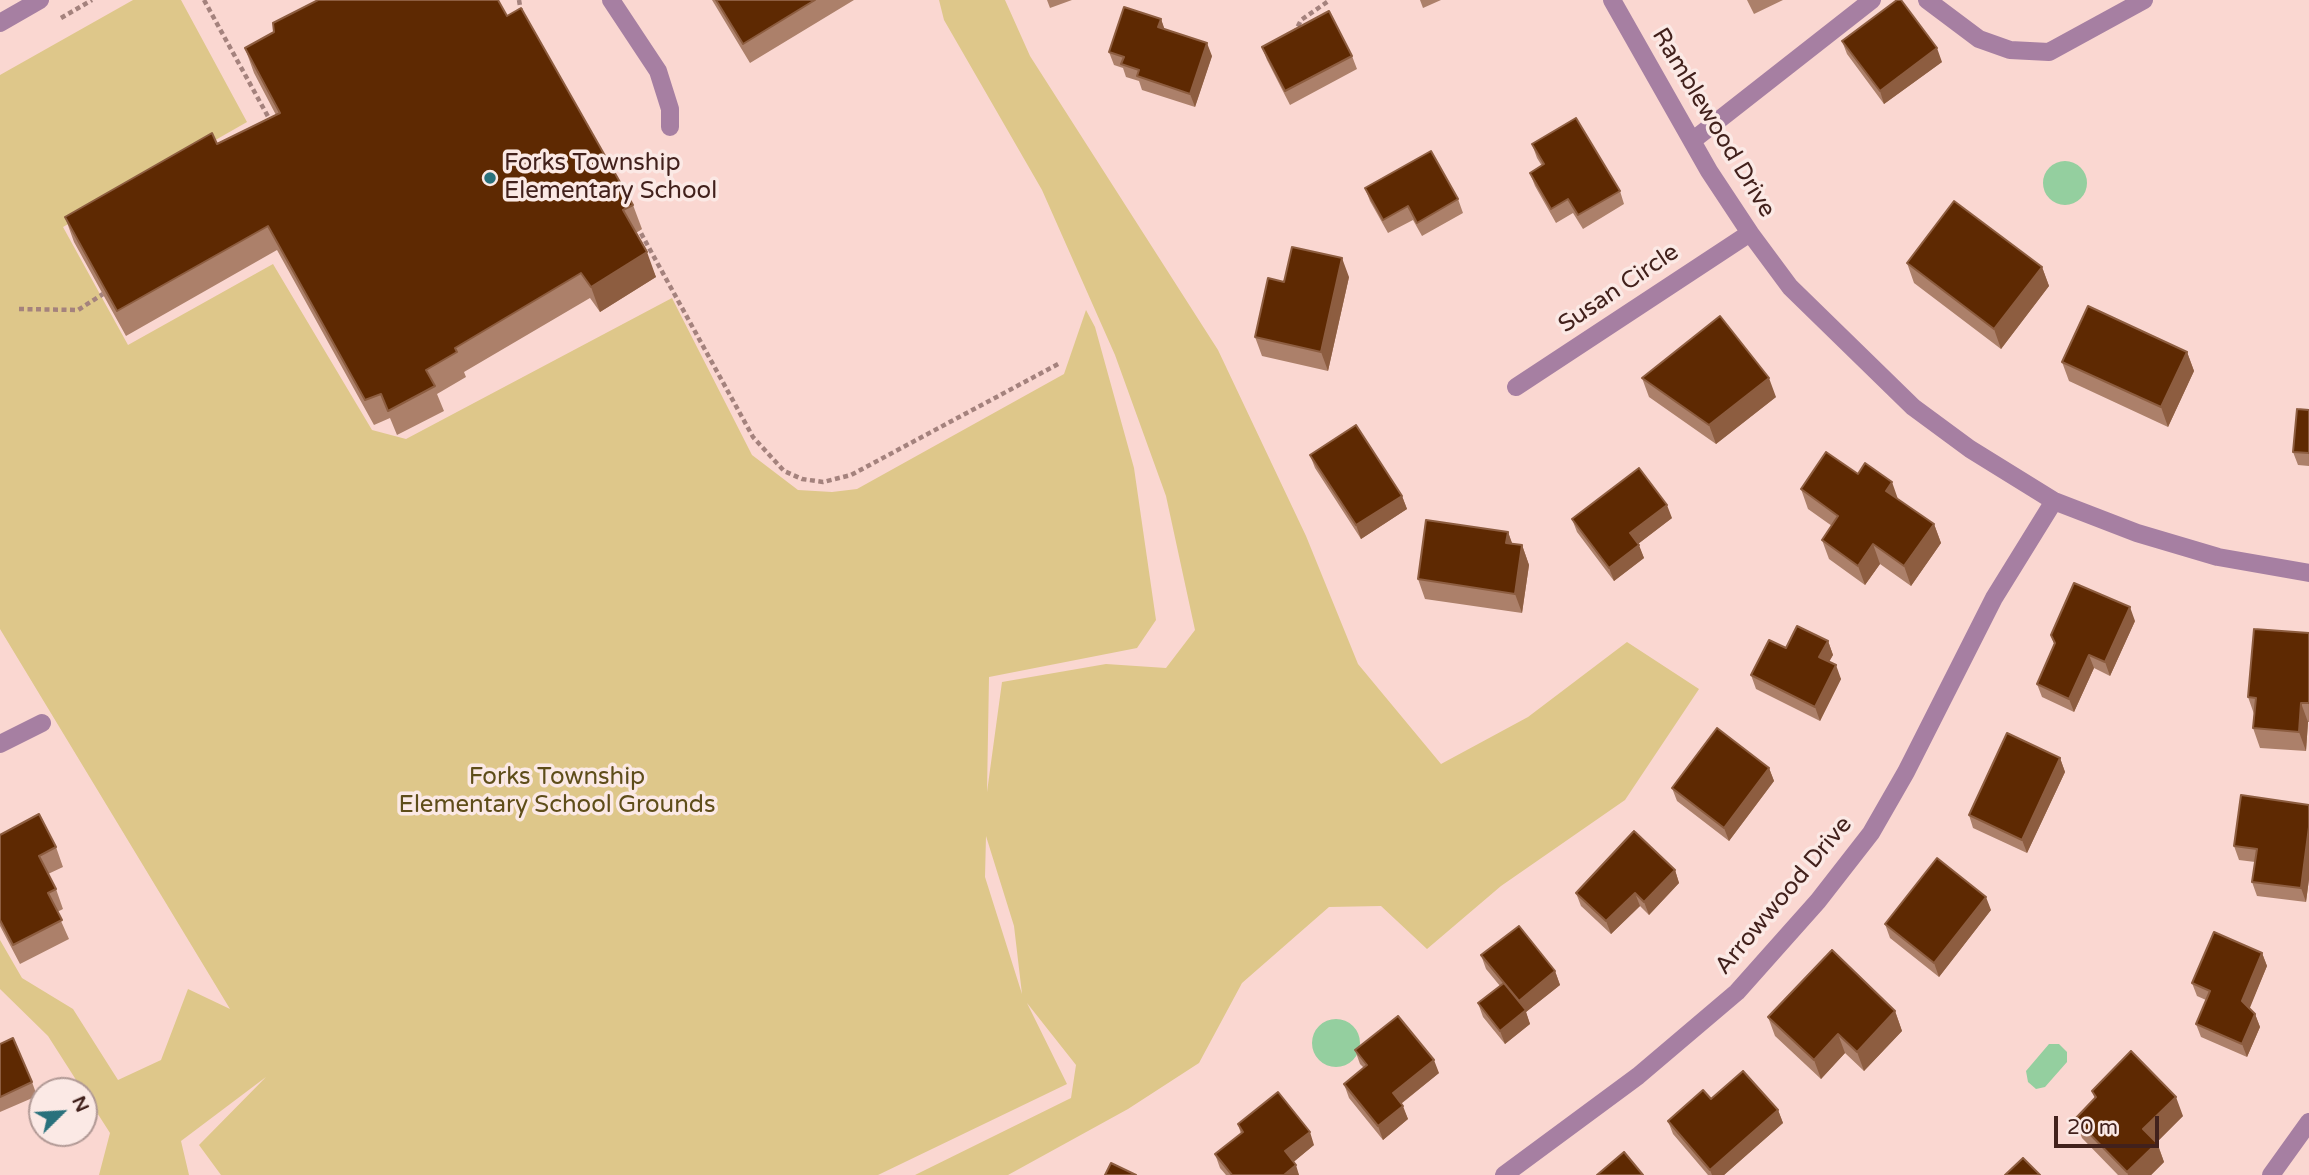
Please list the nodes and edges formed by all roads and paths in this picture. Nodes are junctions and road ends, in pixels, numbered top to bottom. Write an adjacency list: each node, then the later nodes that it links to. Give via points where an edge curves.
1 (40, 0): 11 (street)
2 (204, 0): 14 (path)
3 (519, 0): 10 (path)
4 (611, 0): 13 (street, via 658,71 670,109)
5 (1330, 0): 12 (path, via 1301,20 1294,29)
6 (1612, 0): 15 (street, Ramblewood Drive)
7 (1872, 0): 15 (street)
8 (1927, 0): 9 (street, via 1979,39 2010,50 2049,52)
9 (2144, 0)
10 (524, 16)
11 (0, 23)
12 (1293, 42)
13 (670, 127)
14 (274, 129)
15 (1692, 141): 17 (street, Ramblewood Drive)
16 (635, 223): 20 (path, via 753,437 784,471 802,479 824,482 851,475)
17 (1750, 233): 21 (street, Susan Circle); 22 (street, Ramblewood Drive, via 1790,287 1913,407 1970,449)
18 (103, 294): 19 (path, via 78,310)
19 (19, 309)
20 (1060, 363)
21 (1516, 387)
22 (2054, 500): 23 (street, Ramblewood Drive, via 2137,533 2218,557); 27 (street, Arrowwood Drive, via 1994,598 1871,833 1818,901 1737,992 1638,1076)
23 (2309, 573)
24 (42, 723): 25 (street)
25 (0, 744)
26 (2309, 1122): 28 (street)
27 (1504, 1175)
28 (2271, 1175)

